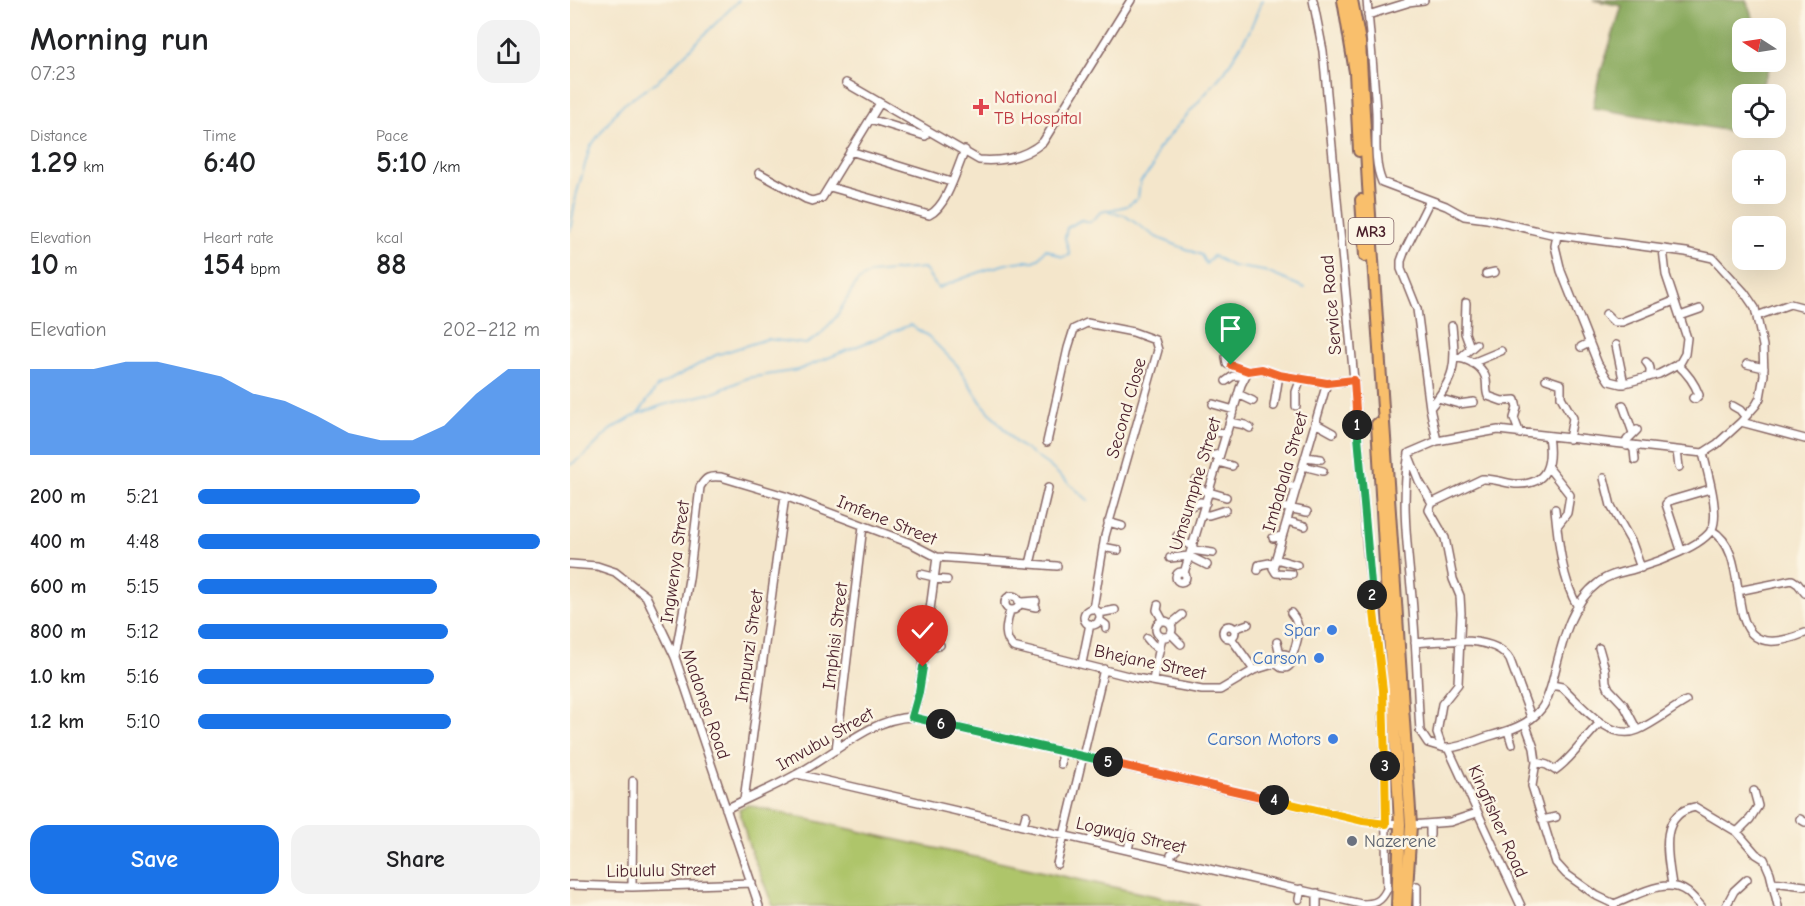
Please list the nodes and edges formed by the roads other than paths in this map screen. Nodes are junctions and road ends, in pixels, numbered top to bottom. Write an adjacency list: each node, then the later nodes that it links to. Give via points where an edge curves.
1 (1131, 0): 13 (street, via 1043,142 1032,151 994,161 979,160)
2 (1313, 0): 47 (street, Service Road, via 1323,51)
3 (1343, 0): 203 (highway, MR3, via 1355,72)
4 (1352, 0): 203 (highway, MR3, via 1363,81)
5 (1367, 0): 8 (street)
6 (1424, 0): 7 (street)
7 (1408, 1): 8 (street)
8 (1368, 15): 18 (street, via 1378,172 1382,182)
9 (846, 83): 10 (street)
10 (880, 103): 11 (street); 13 (street)
11 (870, 119): 12 (street); 14 (street)
12 (925, 136)
13 (964, 150): 16 (street)
14 (850, 151): 16 (street); 17 (street)
15 (759, 173): 17 (street, via 812,201 822,198)
16 (951, 182): 17 (street, via 943,201 928,215)
17 (830, 187)
18 (1430, 200): 19 (street, via 1464,216); 61 (street, via 1401,261 1418,309)
19 (1557, 235): 20 (street); 31 (street, via 1555,246 1561,271)
20 (1663, 249): 23 (street); 29 (street, via 1713,258 1744,292)
21 (1495, 272): 22 (street)
22 (1486, 274)
23 (1674, 301): 27 (street, via 1622,322 1614,322); 28 (street)
24 (1466, 303): 36 (street, via 1465,333 1473,345)
25 (1805, 308): 29 (street, via 1790,304)
26 (1700, 309): 28 (street)
27 (1605, 314)
28 (1680, 316): 39 (street, via 1687,338 1685,354)
29 (1757, 316): 41 (street)
30 (1452, 326): 36 (street)
31 (1589, 343): 33 (street); 49 (street, via 1610,381)
32 (1616, 345): 49 (street)
33 (1581, 347)
34 (1501, 351): 38 (street)
35 (1226, 357): 42 (street, via 1227,363)
36 (1457, 358): 38 (street); 52 (street, via 1452,376)
37 (1646, 362): 44 (street)
38 (1472, 363): 70 (street, via 1485,376 1488,396 1515,400 1514,418)
39 (1677, 364): 44 (street); 53 (street, via 1696,388 1699,395)
40 (1747, 364): 41 (street)
41 (1764, 368): 63 (street, via 1760,398)
42 (1246, 373): 43 (street, via 1262,369); 48 (street); 51 (street, Umsumphe Street)
43 (1279, 375): 45 (street); 58 (street)
44 (1649, 377): 49 (street)
45 (1297, 378): 50 (street); 59 (street, via 1300,381)
46 (1546, 379): 72 (street, via 1563,382 1561,397 1573,418)
47 (1354, 380): 50 (street); 201 (street, Service Road, via 1383,690)
48 (1226, 381)
49 (1627, 381)
50 (1327, 383): 65 (street, Imbabala Street)
51 (1238, 394): 54 (street); 62 (street, Umsumphe Street)
52 (1438, 398): 55 (street, via 1459,404); 61 (street)
53 (1693, 398)
54 (1253, 401)
55 (1474, 402)
56 (1214, 404): 62 (street)
57 (1623, 405): 76 (street, via 1632,429 1627,440)
58 (1274, 406)
59 (1296, 406)
60 (1733, 406): 63 (street, via 1740,410)
61 (1430, 408): 74 (street)
62 (1234, 410): 64 (street, Umsumphe Street)
63 (1743, 419): 73 (street); 79 (street)
64 (1230, 422): 66 (street); 69 (street, Umsumphe Street)
65 (1315, 423): 68 (street); 80 (street, Imbabala Street)
66 (1250, 428)
67 (1210, 432): 69 (street)
68 (1333, 433)
69 (1227, 434): 82 (street, Umsumphe Street)
70 (1520, 434): 71 (street); 74 (street, via 1498,430)
71 (1548, 436): 72 (street); 87 (street)
72 (1569, 439): 76 (street)
73 (1805, 439)
74 (1437, 441): 78 (street)
75 (1047, 442): 110 (street, Second Close, via 1074,329 1087,323 1155,340 1158,350)
76 (1629, 446): 77 (street); 84 (street, via 1634,450)
77 (1677, 451): 79 (street); 88 (street)
78 (1408, 453): 101 (street); 164 (street, via 1406,538)
79 (1703, 453): 96 (street)
80 (1305, 457): 83 (street); 86 (street, Imbabala Street)
81 (1202, 458): 82 (street)
82 (1219, 458): 85 (street); 97 (street, Umsumphe Street)
83 (1321, 459)
84 (1635, 460)
85 (1232, 466)
86 (1303, 466): 89 (street); 95 (street, Imbabala Street)
87 (1548, 467): 101 (street, via 1536,480 1515,484 1482,479); 114 (street, via 1570,495 1568,513)
88 (1679, 467)
89 (1323, 471)
90 (710, 476): 98 (street, Imfene Street); 171 (street, Ingwenya Street, via 700,487)
91 (1604, 478): 132 (street, via 1611,506)
92 (1195, 481): 97 (street)
93 (1285, 485): 95 (street)
94 (1048, 488): 128 (street)
95 (1296, 488): 103 (street, Imbabala Street)
96 (1710, 489): 115 (street, via 1714,500); 121 (street, via 1666,504)
97 (1209, 493): 99 (street); 100 (street, Umsumphe Street)
98 (785, 496): 111 (street, Imfene Street); 195 (street, Impunzi Street)
99 (1226, 497)
100 (1206, 502): 102 (street); 108 (street, Umsumphe Street)
101 (1432, 503): 161 (street, via 1429,510 1445,538 1460,596)
102 (1187, 508)
103 (1290, 508): 106 (street); 107 (street); 109 (street, Imbabala Street)
104 (1555, 509): 114 (street)
105 (1225, 510): 108 (street)
106 (1274, 512)
107 (1307, 512)
108 (1202, 515): 122 (street, Umsumphe Street)
109 (1287, 521): 113 (street); 117 (street, Imbabala Street)
110 (1108, 522): 112 (street); 119 (street, Second Close)
111 (864, 526): 124 (street, Imfene Street); 187 (street, Imphisi Street)
112 (1122, 526)
113 (1305, 526)
114 (1557, 526): 144 (street, via 1567,579)
115 (1711, 530): 121 (street); 139 (street, via 1722,536 1729,549)
116 (1177, 536): 122 (street)
117 (1282, 536): 118 (street); 126 (street, Imbabala Street)
118 (1273, 538)
119 (1103, 547): 120 (street); 148 (street, Second Close)
120 (1118, 550)
121 (1682, 550): 132 (street)
122 (1191, 551): 123 (street); 125 (street); 129 (street); 134 (street, Umsumphe Street)
123 (1213, 553)
124 (937, 557): 128 (street, Imfene Street); 137 (street)
125 (1170, 558)
126 (1275, 563): 130 (street); 133 (street, via 1259,565); 136 (street, via 1276,573)
127 (570, 564): 171 (street, Madonsa Road, via 615,572 646,596)
128 (1030, 564): 131 (street, Imfene Street)
129 (1207, 564)
130 (1297, 565)
131 (1057, 566)
132 (1641, 567): 144 (street, via 1599,581)
133 (1258, 570)
134 (1184, 573)
135 (921, 574): 137 (street)
136 (1292, 574)
137 (934, 578): 138 (street); 166 (street)
138 (947, 580)
139 (1738, 591): 140 (street, via 1792,580); 156 (street, via 1744,624 1752,635 1776,640)
140 (1805, 593)
141 (1020, 604): 142 (street); 145 (street); 145 (street, via 1016,597 1007,598 1005,605)
142 (1036, 604)
143 (1158, 604): 150 (street)
144 (1578, 607): 177 (street)
145 (1010, 610): 172 (street, Bhejane Street, via 1006,640 1013,647)
146 (1115, 610): 148 (street)
147 (1291, 613): 170 (street, via 1300,631 1293,654)
148 (1097, 614): 151 (street, via 1095,624); 151 (street, via 1089,610 1084,615); 154 (street)
149 (1182, 615): 152 (street)
150 (1162, 621): 152 (street); 158 (street, via 1156,629)
151 (1090, 624): 172 (street)
152 (1171, 624): 157 (street)
153 (1248, 624): 155 (street)
154 (1106, 628)
155 (1234, 629): 160 (street); 160 (street, via 1227,626 1223,631)
156 (1805, 633)
157 (1171, 634): 158 (street); 165 (street)
158 (1162, 637): 169 (street)
159 (1147, 638): 169 (street)
160 (1231, 639): 175 (street)
161 (1459, 639): 164 (street); 180 (street, via 1505,653); 186 (street, via 1458,684 1442,704 1437,733)
162 (1277, 642): 170 (street)
163 (914, 643): 166 (street)
164 (1415, 643): 186 (street, via 1420,731 1428,743)
165 (1181, 644)
166 (925, 645): 167 (street); 179 (street)
167 (940, 645)
168 (1599, 648): 183 (street, via 1609,689 1624,705)
169 (1160, 649): 176 (street)
170 (1284, 656): 173 (street); 173 (street, Bhejane Street, via 1291,661 1288,667 1281,668)
171 (675, 657): 196 (street, Madonsa Road)
172 (1082, 663): 174 (street, Bhejane Street)
173 (1277, 663): 175 (street, Bhejane Street)
174 (1104, 669): 176 (street, Bhejane Street); 189 (street)
175 (1254, 670): 176 (street, Bhejane Street, via 1220,690)
176 (1153, 680)
177 (1552, 685): 180 (street, via 1542,709); 182 (street, via 1562,687)
178 (1686, 701): 183 (street)
179 (912, 717): 187 (street, Imvubu Street, via 891,719); 188 (street, Imvubu Street)
180 (1532, 717): 181 (street)
181 (1525, 723): 184 (street); 190 (street)
182 (1600, 723): 183 (street, via 1624,733); 190 (street, via 1555,770)
183 (1637, 730)
184 (1508, 731): 185 (street); 186 (street)
185 (1512, 744)
186 (1445, 747): 197 (street, Kingfisher Road)
187 (836, 750): 192 (street, Imvubu Street)
188 (1061, 751): 189 (street, Imvubu Street); 191 (street)
189 (1083, 756): 201 (street, Imvubu Street); 207 (street)
190 (1536, 762): 200 (street, via 1532,786)
191 (1061, 764)
192 (797, 774): 195 (street, Imvubu Street); 204 (street, Logwaja Street)
193 (633, 781): 222 (street)
194 (1754, 791): 206 (street, via 1758,806)
195 (744, 800): 196 (street, Imvubu Street)
196 (726, 809): 217 (street, Madonsa Road)
197 (1477, 813): 202 (street, Imvubu Street); 233 (street, Kingfisher Road)
198 (1026, 814): 204 (street)
199 (1556, 817): 200 (street)
200 (1542, 820): 227 (street, via 1556,863 1566,874)
201 (1386, 824): 203 (street, Imvubu Street); 224 (street, Logwaja Street, via 1387,889 1383,898 1374,904 1361,904)
202 (1430, 824): 203 (street, Imvubu Street); 209 (street)
203 (1406, 825): 230 (highway, MR3); 231 (highway, MR3)
204 (1023, 826): 207 (street, Logwaja Street)
205 (1094, 828): 210 (street)
206 (1737, 832): 216 (street, via 1764,859); 219 (street, via 1695,807 1683,810 1672,823 1666,843)
207 (1064, 835): 210 (street, Logwaja Street); 214 (street)
208 (1131, 835): 212 (street)
209 (1430, 835)
210 (1091, 841): 212 (street, Logwaja Street)
211 (1179, 847): 213 (street)
212 (1128, 850): 213 (street, Logwaja Street)
213 (1170, 860): 223 (street, Logwaja Street)
214 (1056, 864)
215 (1747, 879): 236 (street)
216 (1773, 882): 221 (street); 237 (street)
217 (752, 883): 222 (street, Libululu Street); 228 (street, Madonsa Road)
218 (570, 885): 222 (street, Libululu Street)
219 (1672, 885): 226 (street, via 1656,888); 235 (street, via 1686,891)
220 (1417, 886): 232 (street)
221 (1805, 886)
222 (632, 887)
223 (1300, 889): 224 (street, Logwaja Street); 225 (street)
224 (1317, 893): 229 (street)
225 (1299, 899)
226 (1628, 903): 227 (street)
227 (1614, 904): 234 (street)
228 (759, 906)
229 (1317, 906)
230 (1397, 906)
231 (1406, 906)
232 (1418, 906)
233 (1521, 906)
234 (1605, 906)
235 (1701, 906)
236 (1726, 906)
237 (1778, 906)

